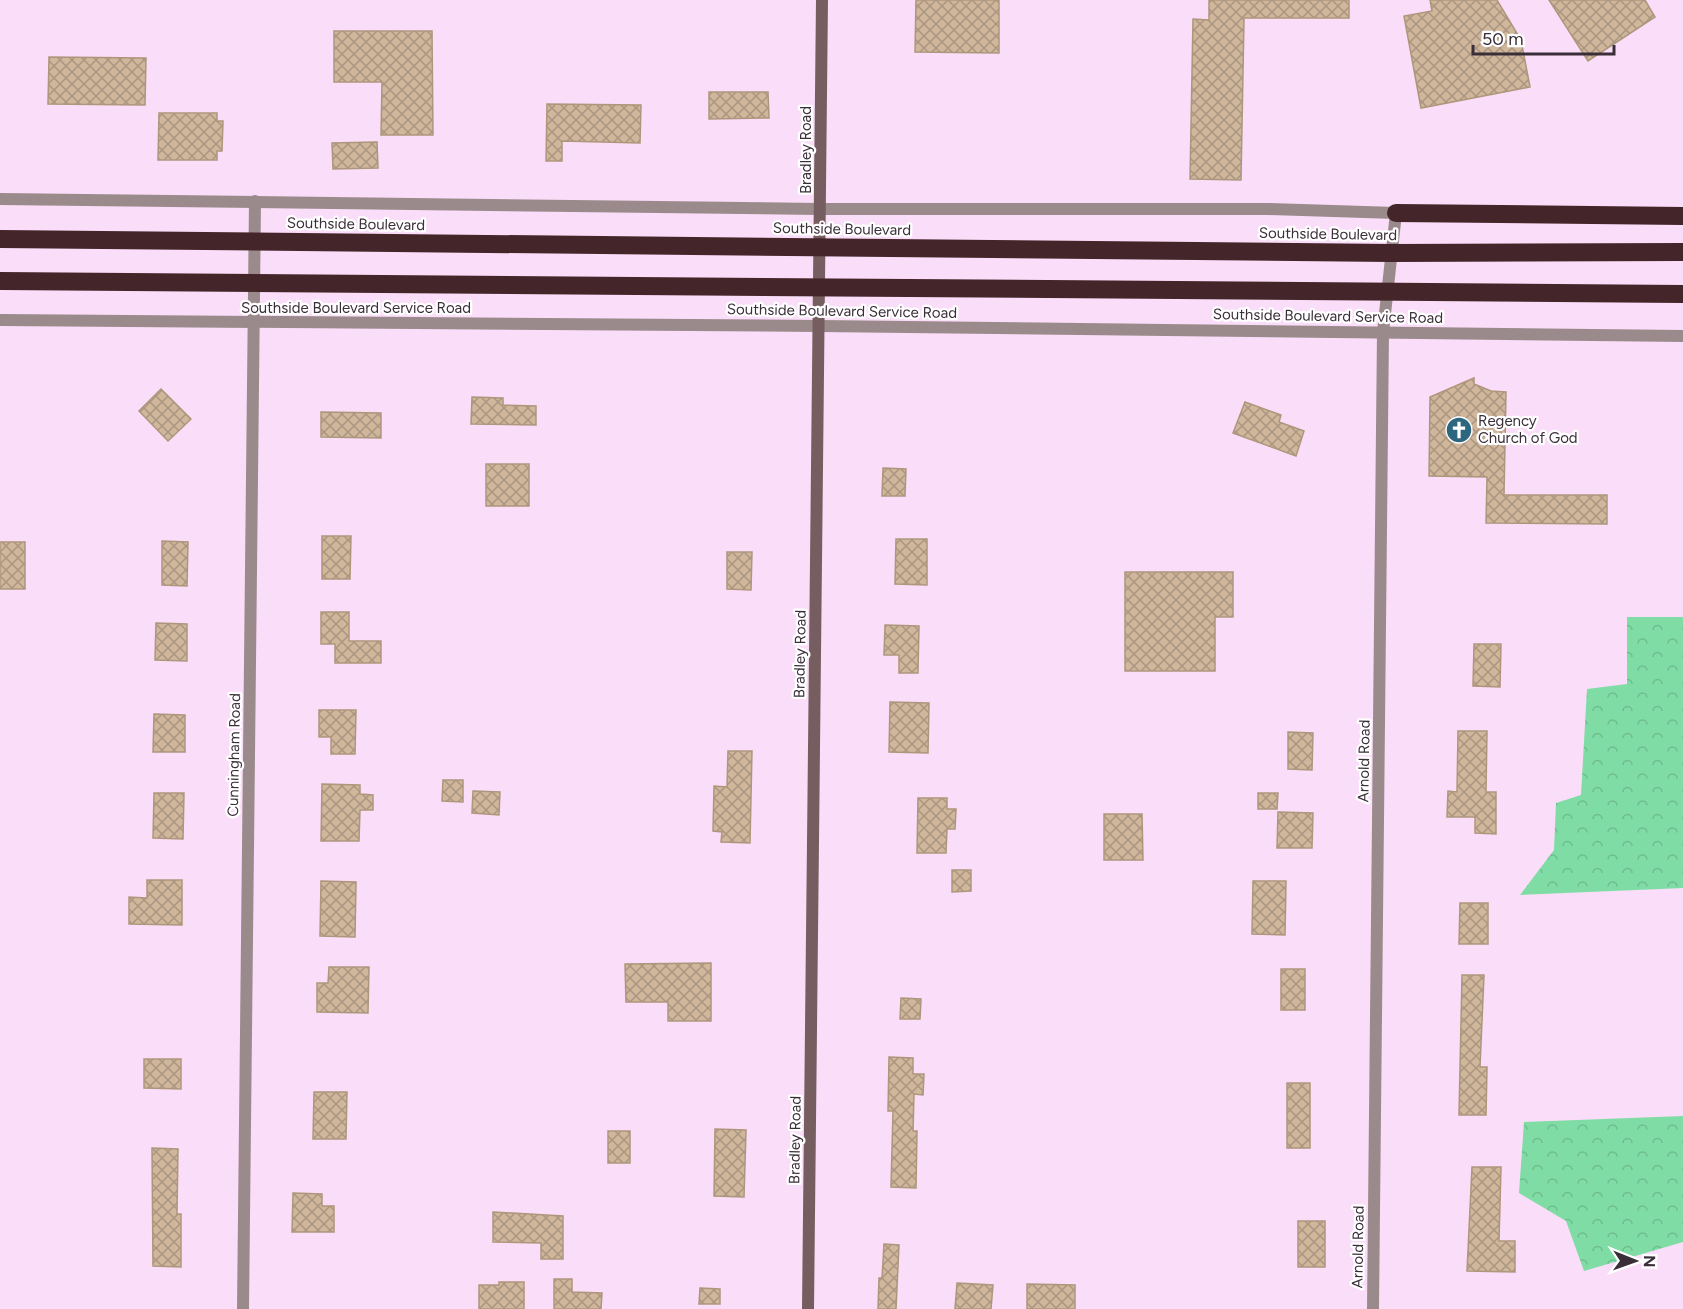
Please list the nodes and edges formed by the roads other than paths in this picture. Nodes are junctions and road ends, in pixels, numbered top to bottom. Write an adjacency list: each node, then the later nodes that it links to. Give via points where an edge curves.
1 (822, 0): 4 (street, Bradley Road)
2 (0, 199): 3 (street)
3 (255, 201): 4 (street); 8 (street, Cunningham Road)
4 (820, 208): 5 (street); 9 (street, Bradley Road)
5 (1396, 213): 6 (highway); 11 (street, Arnold Road)
6 (1683, 216)
7 (0, 239): 8 (highway, Southside Boulevard)
8 (255, 241): 9 (highway, Southside Boulevard); 13 (street, Cunningham Road)
9 (820, 247): 11 (highway, Southside Boulevard); 14 (street, Bradley Road)
10 (1683, 252): 11 (highway, Southside Boulevard)
11 (1391, 253): 15 (street, Arnold Road)
12 (0, 281): 13 (highway)
13 (254, 283): 14 (highway); 18 (street, Cunningham Road)
14 (819, 287): 15 (highway); 19 (street, Bradley Road)
15 (1387, 293): 16 (highway); 20 (street, Arnold Road)
16 (1683, 294)
17 (0, 320): 18 (street, Southside Boulevard Service Road)
18 (254, 322): 19 (street, Southside Boulevard Service Road); 22 (street, Cunningham Road)
19 (819, 326): 20 (street, Southside Boulevard Service Road); 23 (street, Bradley Road)
20 (1383, 332): 21 (street, Southside Boulevard Service Road); 24 (street, Arnold Road)
21 (1683, 336)
22 (243, 1309)
23 (808, 1309)
24 (1372, 1309)

